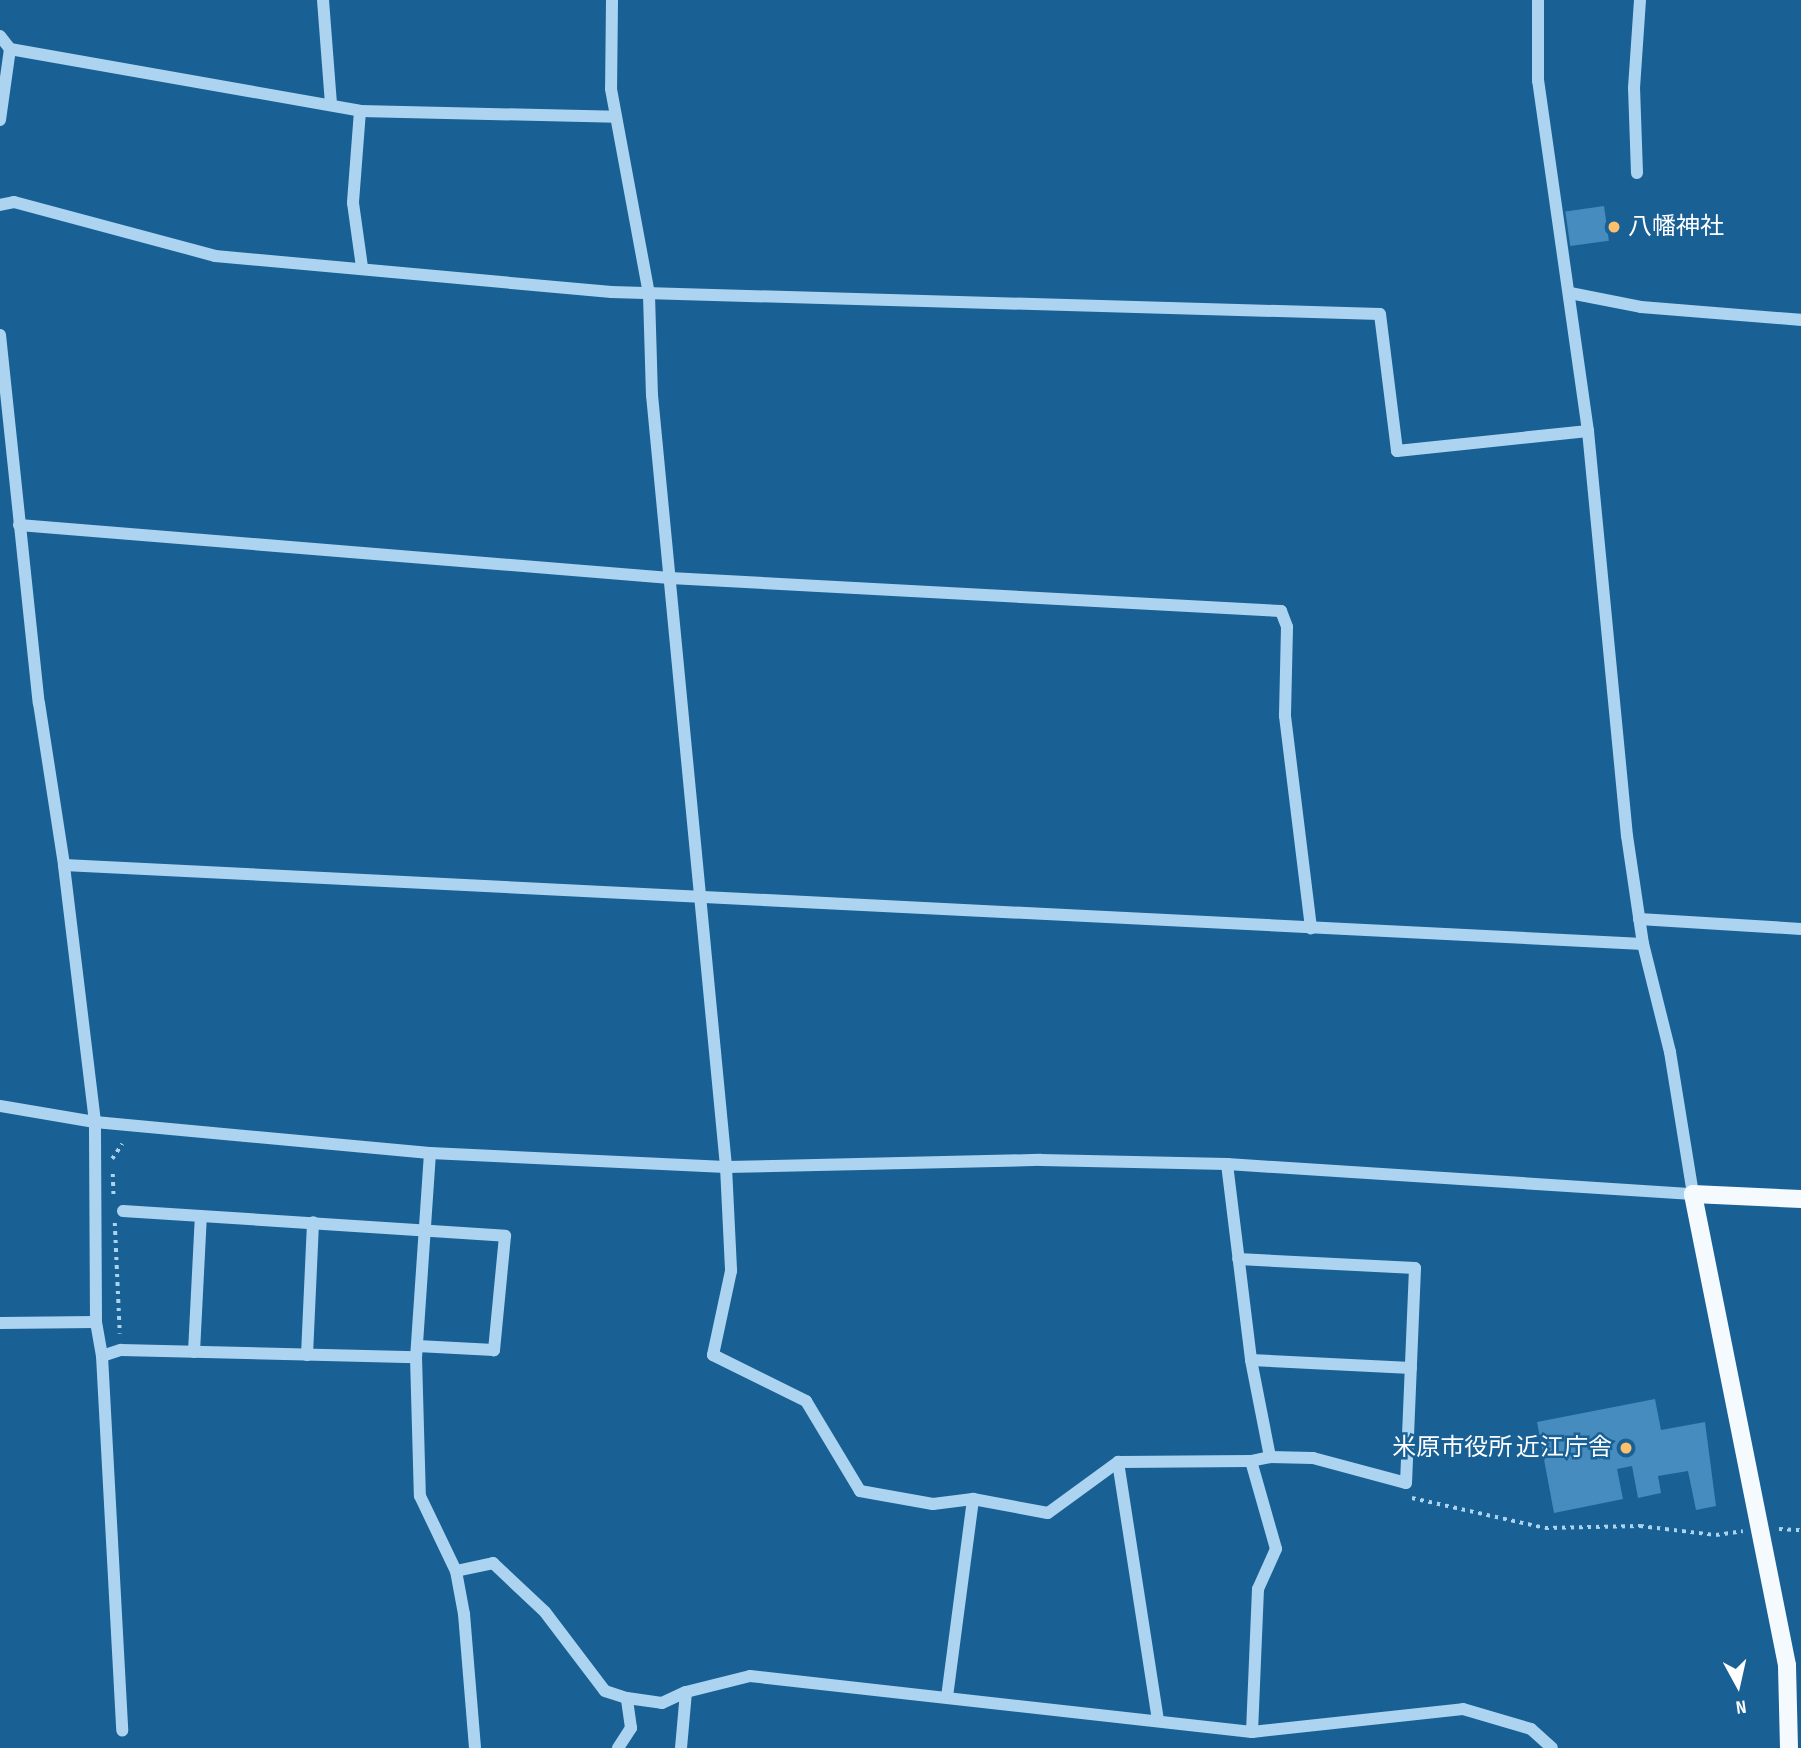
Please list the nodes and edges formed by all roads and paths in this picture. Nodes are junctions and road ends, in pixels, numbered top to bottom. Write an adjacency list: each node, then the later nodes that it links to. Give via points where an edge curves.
1 (323, 0): 7 (street)
2 (612, 0): 9 (street, via 611,89)
3 (1538, 0): 14 (street, via 1538,81)
4 (1640, 0): 11 (street, via 1634,88)
5 (0, 36): 6 (street)
6 (10, 49): 7 (street); 10 (street)
7 (331, 103): 8 (street)
8 (360, 111): 9 (street); 13 (street, via 354,203)
9 (616, 117): 15 (street)
10 (0, 120)
11 (1637, 173)
12 (0, 205): 13 (street, via 13,202 215,256)
13 (362, 267): 15 (street)
14 (1570, 293): 16 (street, via 1641,307); 18 (street)
15 (649, 295): 18 (street, via 1380,314 1397,451); 20 (street, via 652,395)
16 (1801, 320)
17 (0, 335): 19 (street)
18 (1588, 431): 23 (street)
19 (19, 525): 20 (street); 21 (street, via 39,703)
20 (670, 579): 22 (street); 24 (street, via 1281,611 1287,627 1285,716)
21 (64, 865): 22 (street); 28 (street)
22 (698, 897): 24 (street); 32 (street)
23 (1639, 919): 25 (street); 26 (street)
24 (1311, 928): 26 (street)
25 (1801, 929)
26 (1643, 944): 33 (street, via 1670,1052)
27 (0, 1106): 28 (street)
28 (95, 1122): 30 (street); 41 (street)
29 (122, 1144): 35 (path, via 112,1159)
30 (430, 1153): 32 (street); 39 (street)
31 (1227, 1164): 32 (street, via 1041,1160); 33 (street); 40 (street)
32 (726, 1167): 54 (street, via 731,1270 713,1355 806,1401 860,1491 933,1504)
33 (1693, 1194): 34 (main road); 55 (main road)
34 (1801, 1199)
35 (114, 1200)
36 (119, 1212): 37 (street); 43 (path)
37 (201, 1216): 38 (street); 44 (street)
38 (313, 1222): 39 (street); 46 (street)
39 (425, 1228): 45 (street); 45 (street, via 505,1236 494,1350)
40 (1238, 1259): 48 (street); 49 (street, via 1415,1268)
41 (96, 1322): 42 (street); 47 (street)
42 (0, 1323)
43 (121, 1350): 44 (street); 47 (street)
44 (194, 1352): 46 (street)
45 (417, 1352): 46 (street); 56 (street, via 420,1496)
46 (307, 1355)
47 (102, 1356): 61 (street)
48 (1251, 1360): 49 (street); 50 (street)
49 (1411, 1368): 50 (street, via 1406,1483 1313,1458)
50 (1270, 1457): 51 (street)
51 (1251, 1461): 52 (street); 62 (street, via 1276,1549 1258,1589)
52 (1118, 1462): 54 (street, via 1048,1513); 60 (street)
53 (1405, 1497): 55 (path, via 1545,1528 1640,1526 1716,1535)
54 (973, 1499): 58 (street)
55 (1760, 1528): 67 (main road, via 1787,1665)
56 (456, 1571): 59 (street, via 494,1563 545,1612 605,1691); 63 (street)
57 (686, 1692): 58 (street, via 750,1676); 59 (street, via 662,1703); 65 (street)
58 (947, 1697): 60 (street)
59 (627, 1698): 64 (street, via 631,1728)
60 (1158, 1719): 62 (street)
61 (121, 1730)
62 (1252, 1732): 66 (street, via 1463,1709 1531,1729)
63 (475, 1748)
64 (618, 1748)
65 (681, 1748)
66 (1552, 1748)
67 (1789, 1748)

